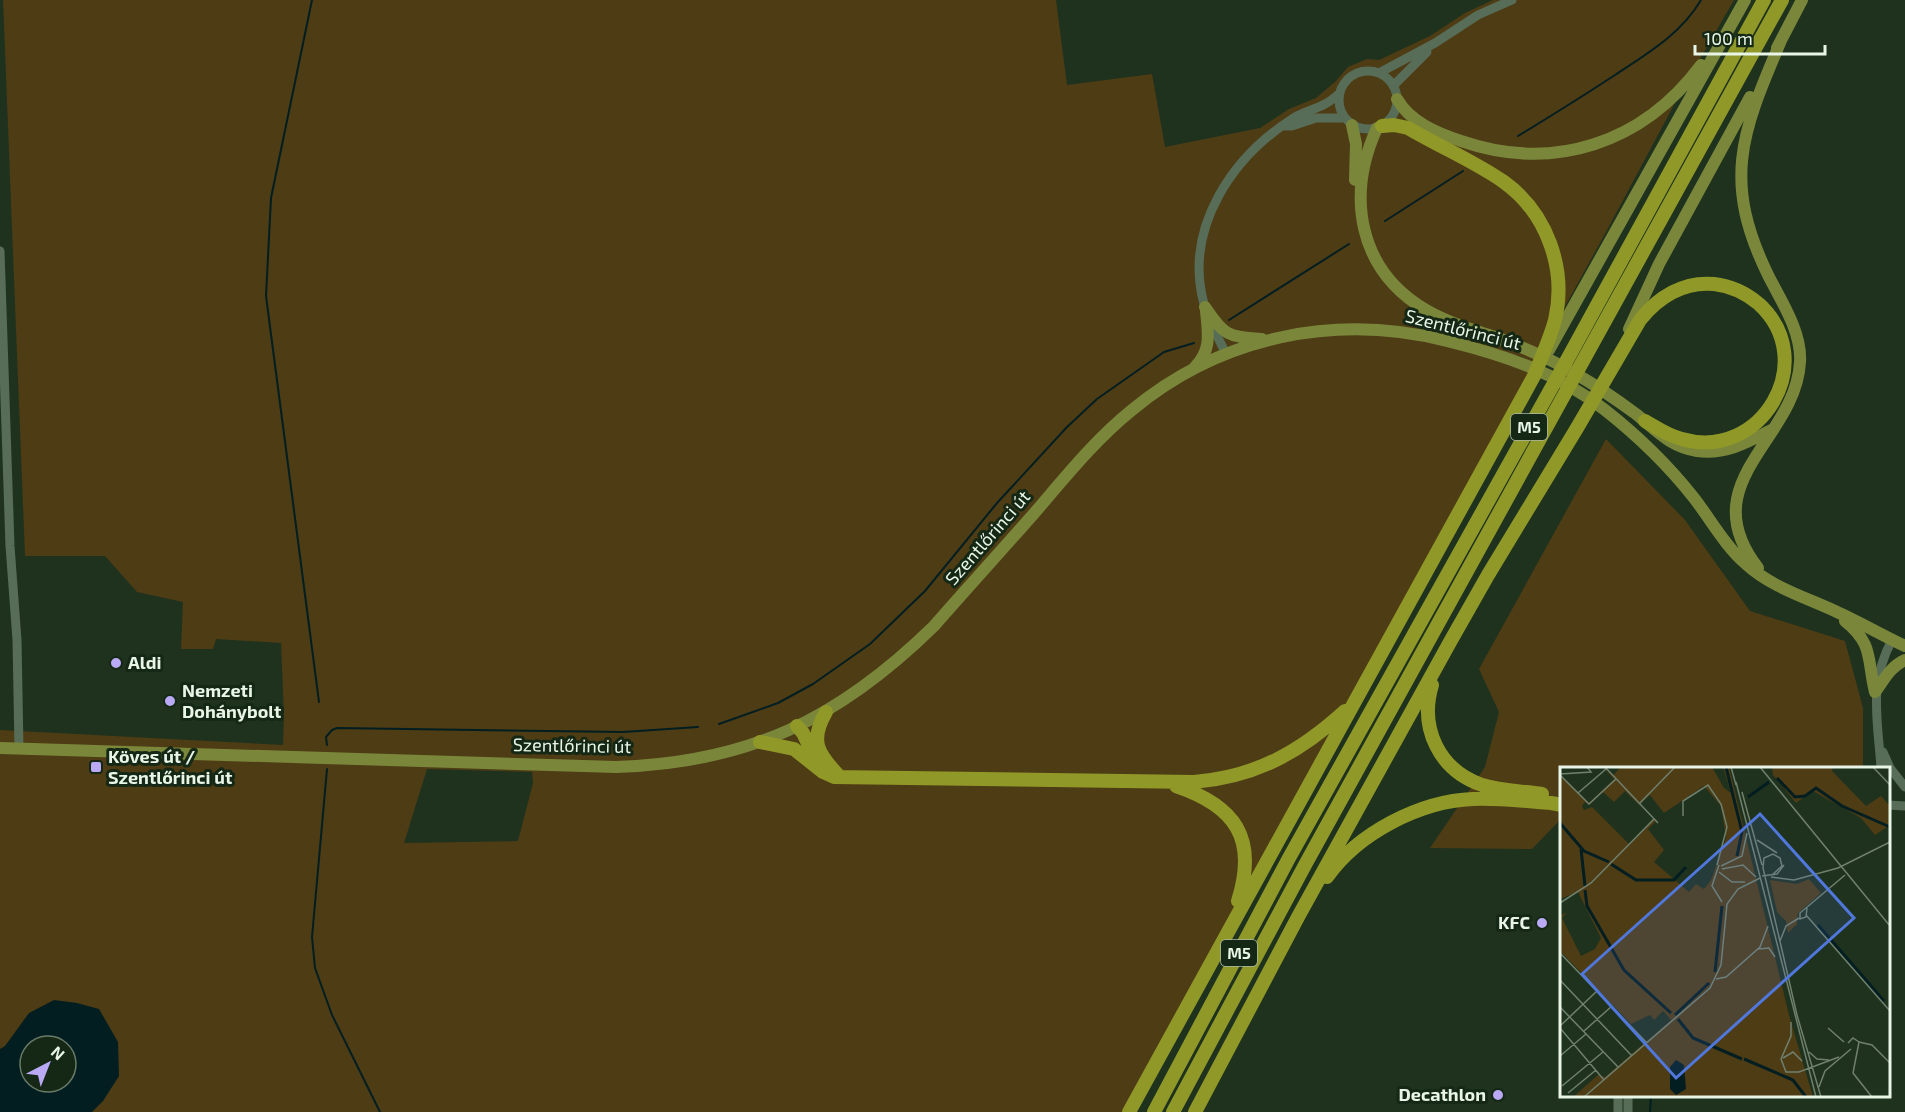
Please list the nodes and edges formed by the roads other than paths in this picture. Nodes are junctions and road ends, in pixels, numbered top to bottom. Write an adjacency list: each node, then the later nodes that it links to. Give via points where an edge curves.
1 (1512, 0): 8 (street, via 1478,15)
2 (1745, 0): 6 (main road)
3 (1764, 0): 56 (highway, M5, via 1289,858)
4 (1782, 0): 57 (highway, M5)
5 (1802, 0): 7 (main road)
6 (1731, 25): 12 (main road, via 1692,77 1658,111 1639,125 1579,149 1531,155 1477,146 1414,119); 24 (main road, M5)
7 (1780, 43): 23 (main road, M5, via 1659,264); 26 (main road, via 1751,111 1740,176 1750,233 1793,327 1801,360 1793,394)
8 (1435, 44): 9 (street); 10 (street)
9 (1379, 73): 10 (street); 11 (street, via 1356,74 1347,80)
10 (1393, 86): 12 (street)
11 (1340, 93): 13 (street, via 1340,108); 14 (street)
12 (1397, 99): 15 (street, via 1394,115)
13 (1348, 121): 14 (street, via 1316,118); 15 (street, via 1365,129); 16 (main road, via 1356,144 1355,182)
14 (1283, 126): 18 (street, via 1244,158 1213,206 1201,255)
15 (1380, 127): 16 (main road, via 1365,159); 24 (highway, via 1408,128 1491,173 1520,196 1541,224 1555,260 1558,301)
16 (1359, 194): 25 (main road, via 1362,224 1370,248 1387,276 1420,306 1558,364 1610,394)
17 (0, 251): 20 (street)
18 (1205, 307): 19 (main road, via 1228,334); 21 (street); 22 (main road, via 1208,348)
19 (1266, 340): 21 (main road, Szentlőrinci út); 27 (main road, Szentlőrinci út, via 1322,331 1372,329 1417,334 1497,353 1552,376 1632,432 1664,463 1734,553)
20 (2, 349): 40 (street)
21 (1226, 354): 22 (main road, Szentlőrinci út)
22 (1192, 370): 35 (main road, Szentlőrinci út, via 1142,401 1111,428 934,626 878,677)
23 (1608, 373): 25 (highway, via 1646,313 1659,300 1682,288 1710,284 1733,288 1748,295 1769,316 1783,346 1783,378 1770,408 1750,429 1726,440 1706,443 1672,436); 30 (highway, M5)
24 (1534, 376): 34 (highway, M5)
25 (1645, 421): 26 (main road, via 1671,443 1709,452 1743,445)
26 (1773, 429): 27 (main road, via 1741,480 1736,498 1745,548)
27 (1766, 579): 28 (main road, Szentlőrinci út)
28 (1839, 613): 29 (main road, Szentlőrinci út); 33 (main road, via 1864,640)
29 (1892, 640): 31 (main road, Szentlőrinci út); 33 (street, via 1882,660)
30 (1450, 642): 49 (highway, via 1434,679 1427,710 1433,739 1444,758 1481,785); 53 (highway, M5)
31 (1905, 646)
32 (1905, 660): 33 (main road, via 1888,673)
33 (1875, 692): 38 (street)
34 (1353, 704): 47 (highway, via 1304,745 1266,766 1211,781); 54 (highway, M5)
35 (826, 712): 36 (main road, Szentlőrinci út); 46 (highway, via 818,727 817,744 824,760)
36 (797, 726): 37 (main road, Szentlőrinci út); 41 (highway); 46 (highway, via 816,759)
37 (760, 742): 40 (main road, Szentlőrinci út, via 688,761 616,766); 41 (highway)
38 (1880, 744): 42 (street); 43 (street); 44 (street)
39 (0, 748): 40 (main road, Szentlőrinci út)
40 (19, 749)
41 (801, 753): 46 (highway, via 823,772)
42 (1875, 767)
43 (1881, 767)
44 (1890, 767)
45 (1890, 768): 48 (street)
46 (840, 777): 47 (highway)
47 (1168, 783): 54 (highway, via 1220,807 1240,834 1246,866)
48 (1905, 787)
49 (1560, 797)
50 (1560, 805): 53 (highway, via 1473,799 1413,813 1352,850)
51 (1890, 805): 52 (street)
52 (1905, 806)
53 (1298, 917): 58 (highway, M5)
54 (1228, 930): 55 (highway, M5)
55 (1130, 1112)
56 (1154, 1112)
57 (1173, 1112)
58 (1195, 1112)

